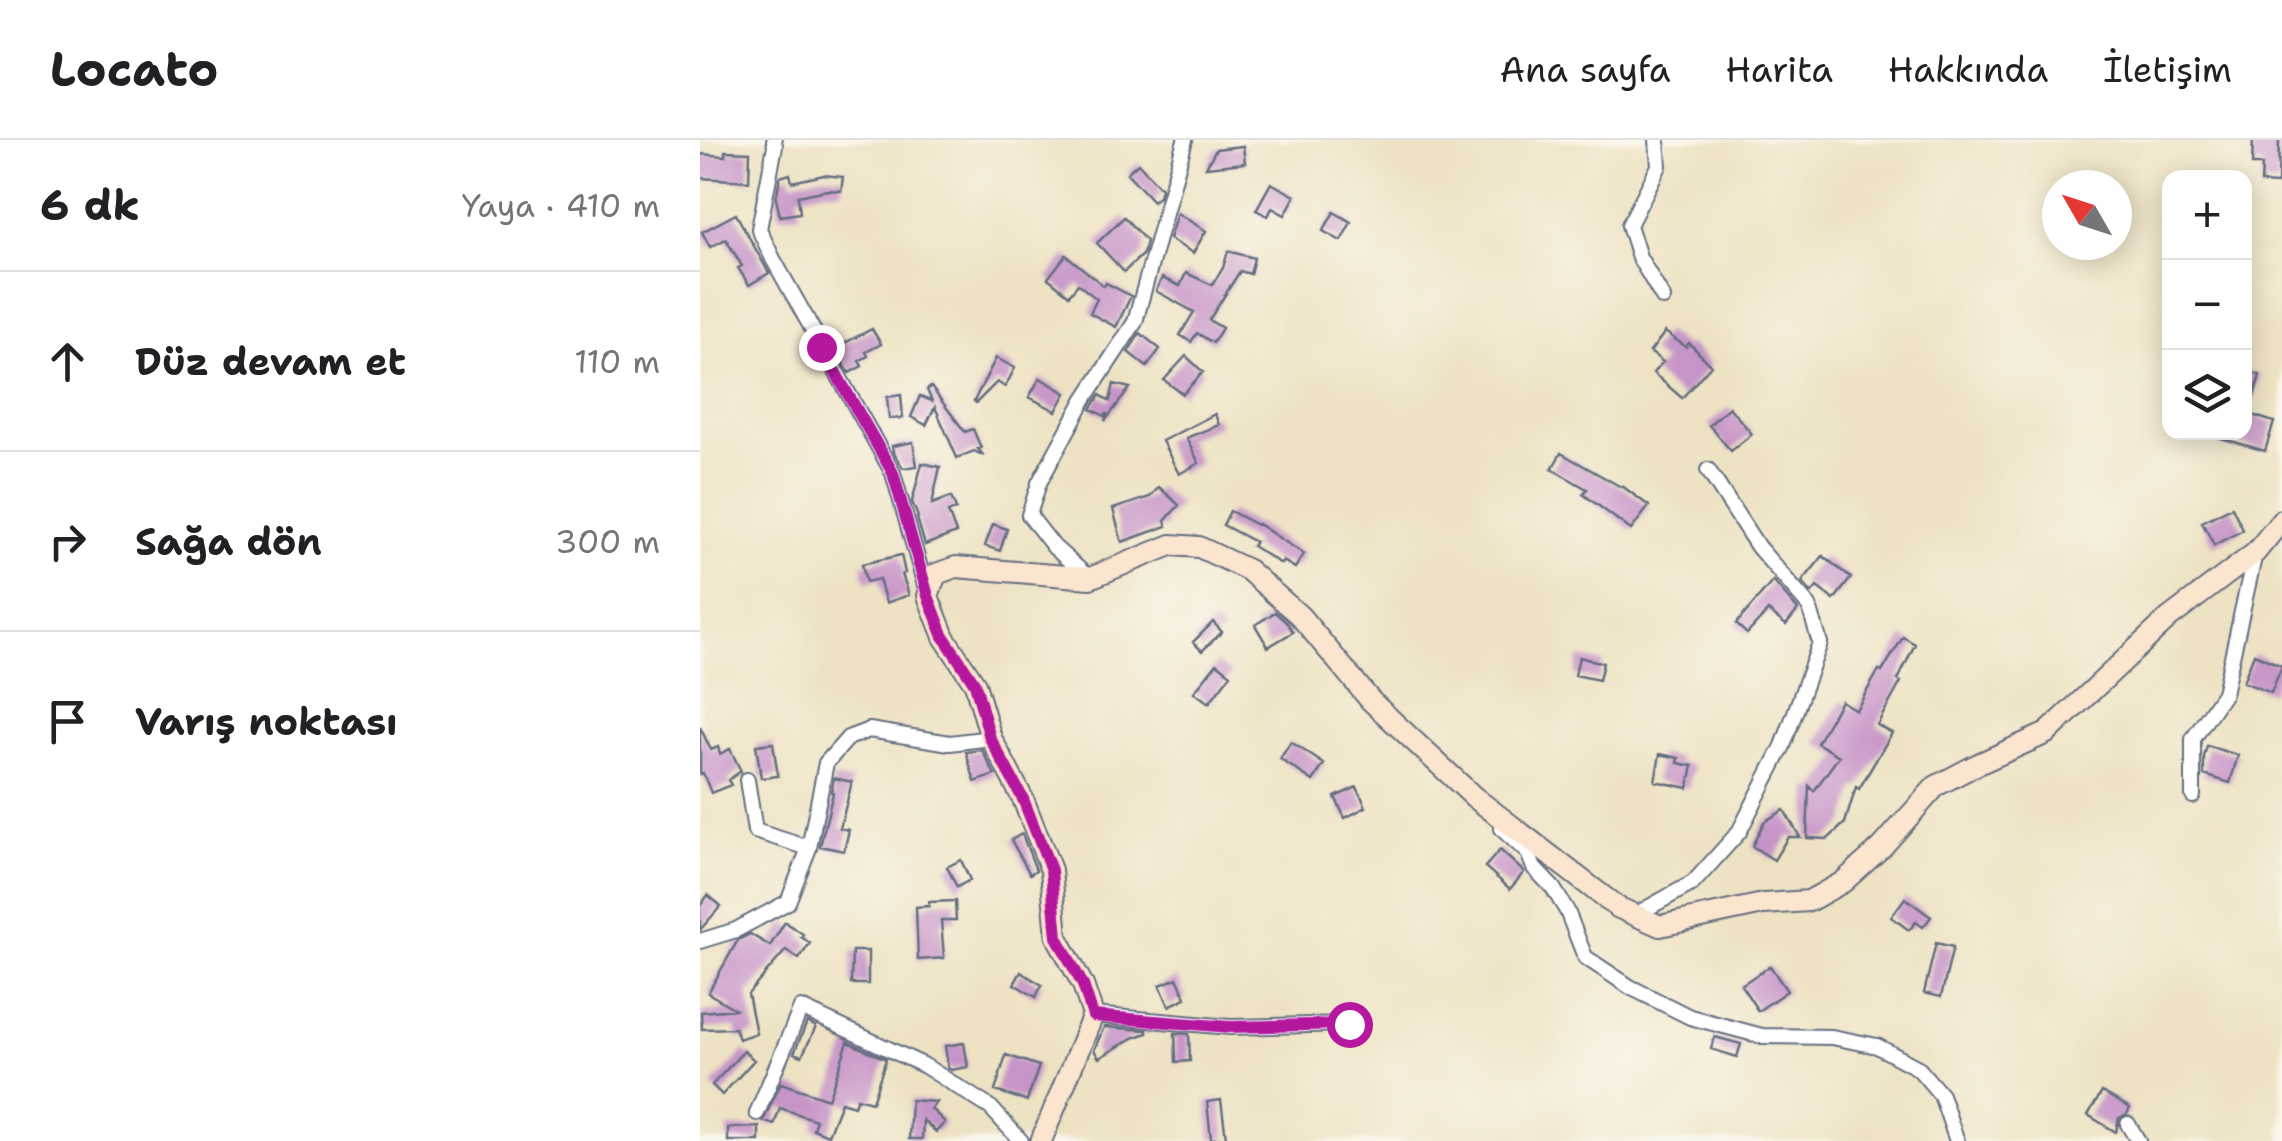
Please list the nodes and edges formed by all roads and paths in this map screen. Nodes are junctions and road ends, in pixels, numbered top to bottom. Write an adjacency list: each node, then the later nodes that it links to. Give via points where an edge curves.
1 (774, 140): 9 (street, via 759,228 893,473)
2 (1185, 140): 8 (street, via 1135,322 1084,400 1039,483 1030,514 1054,547)
3 (1658, 140): 4 (street, via 1658,166 1630,225)
4 (1663, 298)
5 (1708, 470): 15 (street, via 1758,547 1809,606 1820,642 1783,746 1739,832 1693,883)
6 (2282, 520): 7 (street)
7 (2255, 554): 12 (street, via 2224,693 2193,739); 15 (street, via 2169,618 2047,733 1936,786 1882,847 1809,902 1764,904 1660,926)
8 (1090, 578): 9 (street, via 956,567 936,574); 13 (street, via 1171,546 1199,547 1248,570 1300,616 1371,701)
9 (928, 596): 10 (street, via 944,637 975,684)
10 (990, 738): 14 (street, via 950,743 869,730 848,738 826,762); 17 (street, via 1051,870 1057,937)
11 (747, 780): 14 (street, via 755,831)
12 (2194, 796)
13 (1476, 798): 15 (street); 23 (street, via 1553,888 1585,958 1690,1017 1762,1036 1832,1037 1876,1046 1918,1068 1941,1095)
14 (809, 848): 16 (street, via 788,902)
15 (1635, 915)
16 (700, 941)
17 (1093, 1016): 18 (street, via 1230,1027); 22 (street)
18 (1349, 1024)
19 (758, 1112): 21 (street, via 800,1008 924,1066 991,1108)
20 (2128, 1124): 24 (street)
21 (1022, 1141)
22 (1041, 1141)
23 (1957, 1141)
24 (2138, 1141)

